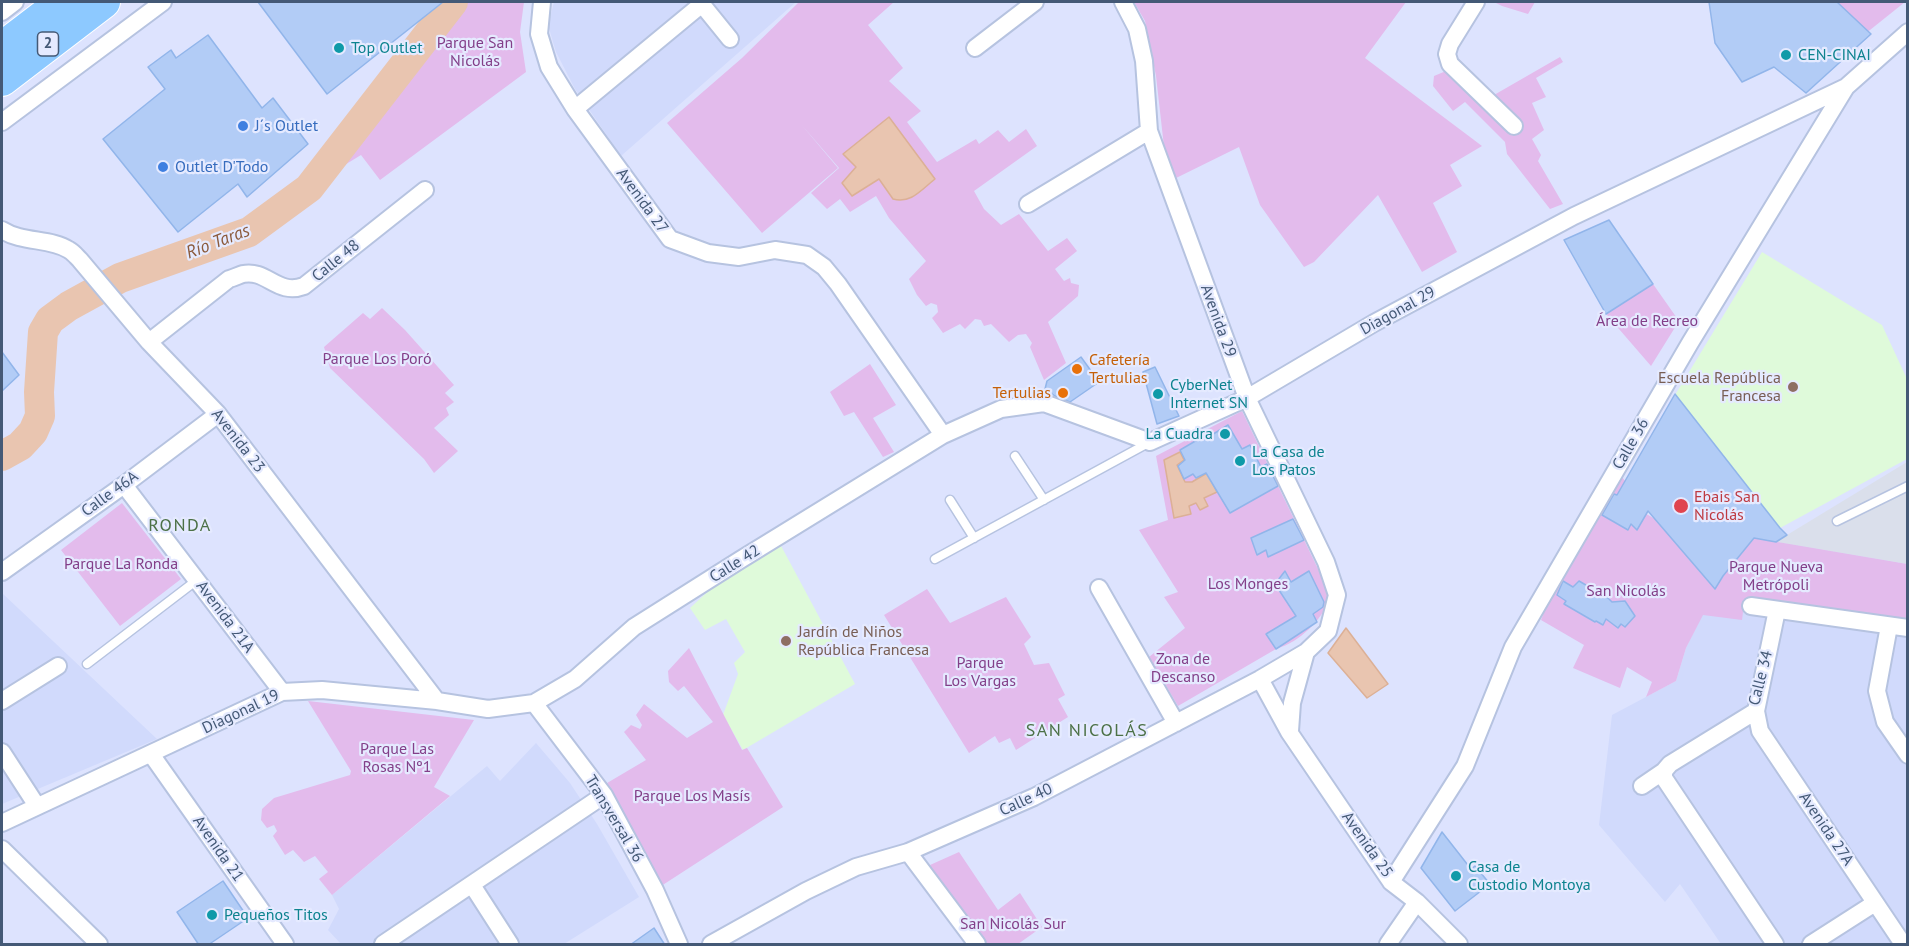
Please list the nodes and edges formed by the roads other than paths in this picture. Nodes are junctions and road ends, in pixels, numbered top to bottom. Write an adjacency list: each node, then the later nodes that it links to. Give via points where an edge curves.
1 (15, 2): 10 (street)
2 (62, 2): 13 (highway, 2)
3 (163, 2): 18 (street)
4 (542, 2): 17 (street, Avenida 27, via 539,34 549,67)
5 (1035, 2): 14 (street)
6 (1123, 2): 20 (street, Avenida 29, via 1137,29 1144,61)
7 (1476, 2): 19 (street, via 1450,44 1450,64)
8 (701, 3): 12 (street); 17 (street)
9 (99, 5): 15 (highway, 2)
10 (2, 12)
11 (1908, 32): 16 (street, Calle 36)
12 (730, 39)
13 (2, 48)
14 (975, 48)
15 (2, 80)
16 (1846, 87): 25 (street, Diagonal 29, via 1574,216 1374,322); 66 (street, Calle 36, via 1690,343 1519,638 1465,766)
17 (575, 109): 27 (street, Avenida 27, via 670,239 708,253 739,256 775,250 807,255 824,267)
18 (2, 122)
19 (1514, 126)
20 (1149, 131): 22 (street); 25 (street, Avenida 29)
21 (424, 190): 24 (street, Calle 48, via 304,286 285,289 252,273 229,279)
22 (1028, 204)
23 (2, 230): 24 (street, Avenida 23, via 24,240 69,249)
24 (149, 342): 26 (street, Avenida 23)
25 (1247, 398): 28 (street, Diagonal 29); 44 (street, Avenida 29, via 1326,562 1337,594)
26 (218, 414): 30 (street, Calle 46A); 51 (street, Avenida 23)
27 (943, 435): 28 (street, via 1002,409 1044,403); 52 (street, Calle 42, via 634,627 575,680)
28 (1150, 442): 32 (lane)
29 (1016, 456): 32 (lane)
30 (124, 485): 37 (street, Calle 46A); 38 (street, Avenida 21A)
31 (1908, 486): 34 (lane)
32 (1044, 500): 35 (lane)
33 (950, 501): 35 (lane)
34 (1837, 521)
35 (974, 538): 36 (lane)
36 (934, 559)
37 (2, 572)
38 (197, 580): 46 (lane); 49 (street, Avenida 21A)
39 (1099, 588): 54 (street)
40 (1751, 606): 41 (street)
41 (1777, 610): 42 (street); 53 (street, Calle 34)
42 (1889, 626): 43 (street); 58 (street, via 1877,691 1885,722)
43 (1908, 628)
44 (1328, 631): 45 (street, Calle 40)
45 (1306, 652): 48 (street, Calle 40); 55 (street, via 1292,703)
46 (87, 664)
47 (58, 666): 50 (street)
48 (1260, 679): 54 (street, Calle 40); 55 (street, Avenida 25)
49 (282, 692): 51 (street, Diagonal 19, via 322,690); 57 (street, Diagonal 19)
50 (2, 701)
51 (437, 701): 52 (street, Diagonal 19, via 488,709)
52 (534, 703): 61 (street, Transversal 36)
53 (1756, 711): 59 (street, Calle 34); 69 (street, Avenida 27A, via 1760,730)
54 (1176, 723): 65 (street, Calle 40, via 1034,797)
55 (1289, 732): 66 (street, Avenida 25)
56 (2, 752): 62 (street)
57 (151, 754): 62 (street, Diagonal 19); 71 (street, Avenida 21)
58 (1908, 755)
59 (1664, 771): 60 (street, Calle 34); 79 (street, via 1664,778)
60 (1642, 786)
61 (604, 795): 67 (street); 74 (street, Transversal 36, via 655,890)
62 (37, 806): 63 (street, Diagonal 19)
63 (2, 823)
64 (2, 849): 70 (street)
65 (908, 852): 75 (street, Calle 40, via 856,867); 76 (street)
66 (1391, 882): 68 (street, Avenida 25)
67 (472, 885): 72 (street); 73 (street)
68 (1417, 902): 77 (street); 78 (street, Avenida 25)
69 (1875, 903): 80 (street); 81 (street, Avenida 27A)
70 (99, 945)
71 (285, 945)
72 (383, 945)
73 (510, 945)
74 (679, 945)
75 (711, 945)
76 (977, 945)
77 (1388, 945)
78 (1459, 945)
79 (1774, 945)
80 (1811, 945)
81 (1903, 945)

